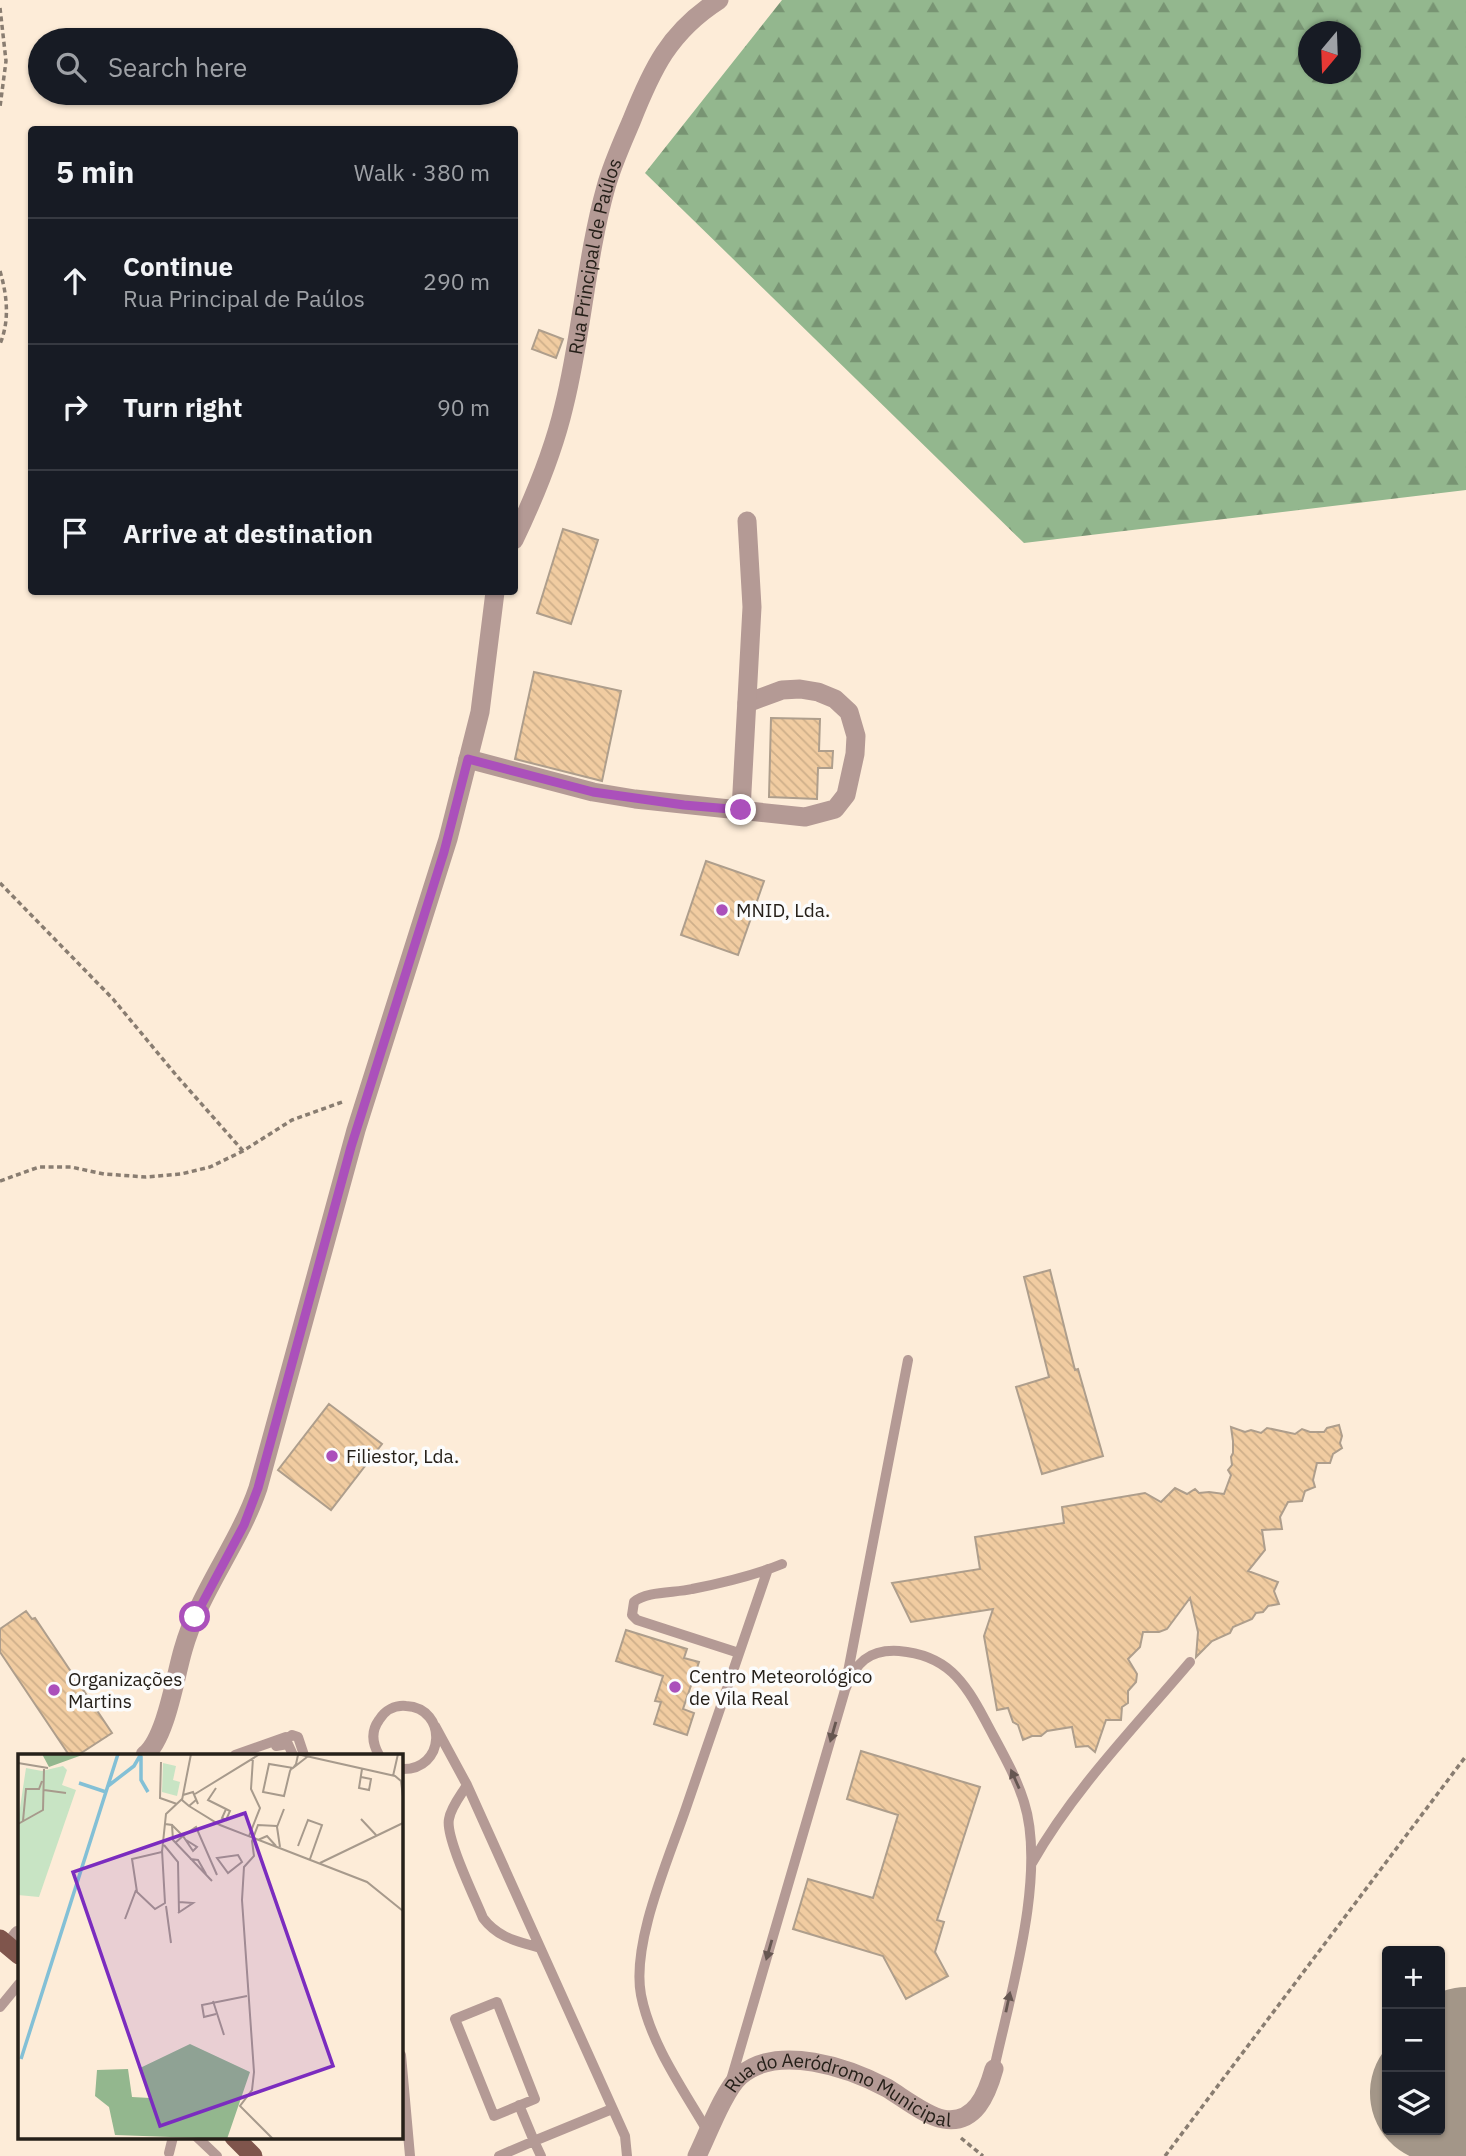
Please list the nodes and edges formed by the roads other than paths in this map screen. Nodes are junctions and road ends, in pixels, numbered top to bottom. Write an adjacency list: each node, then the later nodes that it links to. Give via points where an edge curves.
1 (719, 0): 3 (street, Rua Principal de Paúlos, via 683,27 663,52 613,165 560,422 542,481)
2 (747, 521): 5 (street, via 752,595)
3 (518, 532)
4 (495, 595): 6 (street, via 480,712)
5 (747, 703): 7 (street); 7 (street, via 791,688 835,699 854,722 855,754 846,795 835,809 806,817)
6 (468, 759): 7 (street, via 593,792); 16 (street, via 444,852 366,1094 258,1488 244,1525 191,1626 158,1740)
7 (741, 810)
8 (908, 1360): 13 (lane)
9 (782, 1564): 10 (lane)
10 (768, 1569): 11 (lane); 11 (lane, via 694,1589 647,1595 631,1609 637,1620)
11 (739, 1653): 33 (lane, via 653,1905 640,1973 645,2009 659,2046)
12 (1190, 1662): 24 (lane, via 1077,1795)
13 (841, 1704): 24 (lane, one-way to 13, via 1029,1822 1018,1784 971,1695 949,1669 917,1654 878,1652 860,1662); 30 (lane, one-way to 30)
14 (435, 1726): 21 (lane, via 412,1706 391,1709 376,1724); 22 (lane, via 431,1756 424,1764); 23 (lane)
15 (279, 1746): 17 (lane); 18 (lane); 19 (lane, via 288,1744); 20 (lane, via 292,1735 298,1737)
16 (146, 1754)
17 (240, 1754)
18 (252, 1754)
19 (293, 1754)
20 (304, 1754)
21 (378, 1754)
22 (402, 1769)
23 (467, 1785): 25 (lane); 25 (lane, via 450,1813 448,1826 483,1918 505,1938)
24 (1032, 1863): 29 (lane, one-way to 24, via 1025,1921)
25 (540, 1948): 32 (lane)
26 (18, 1987): 27 (lane)
27 (0, 2007)
28 (402, 2066): 39 (lane)
29 (994, 2069): 30 (street, Rua do Aeródromo Municipal, via 981,2104 967,2115 949,2119 934,2116 863,2077 815,2062 789,2060 753,2068 739,2076)
30 (728, 2092): 33 (street, Rua do Aeródromo Municipal)
31 (519, 2105): 31 (lane, via 494,2116 455,2019 497,2002 535,2099); 36 (lane)
32 (612, 2109): 36 (lane); 42 (lane, via 625,2136)
33 (708, 2132): 43 (street, Rua do Aeródromo Municipal)
34 (198, 2138): 37 (lane)
35 (235, 2138): 38 (main road)
36 (534, 2141): 40 (lane); 41 (lane)
37 (217, 2156)
38 (253, 2156)
39 (410, 2156)
40 (499, 2156)
41 (541, 2156)
42 (627, 2156)
43 (697, 2156)

